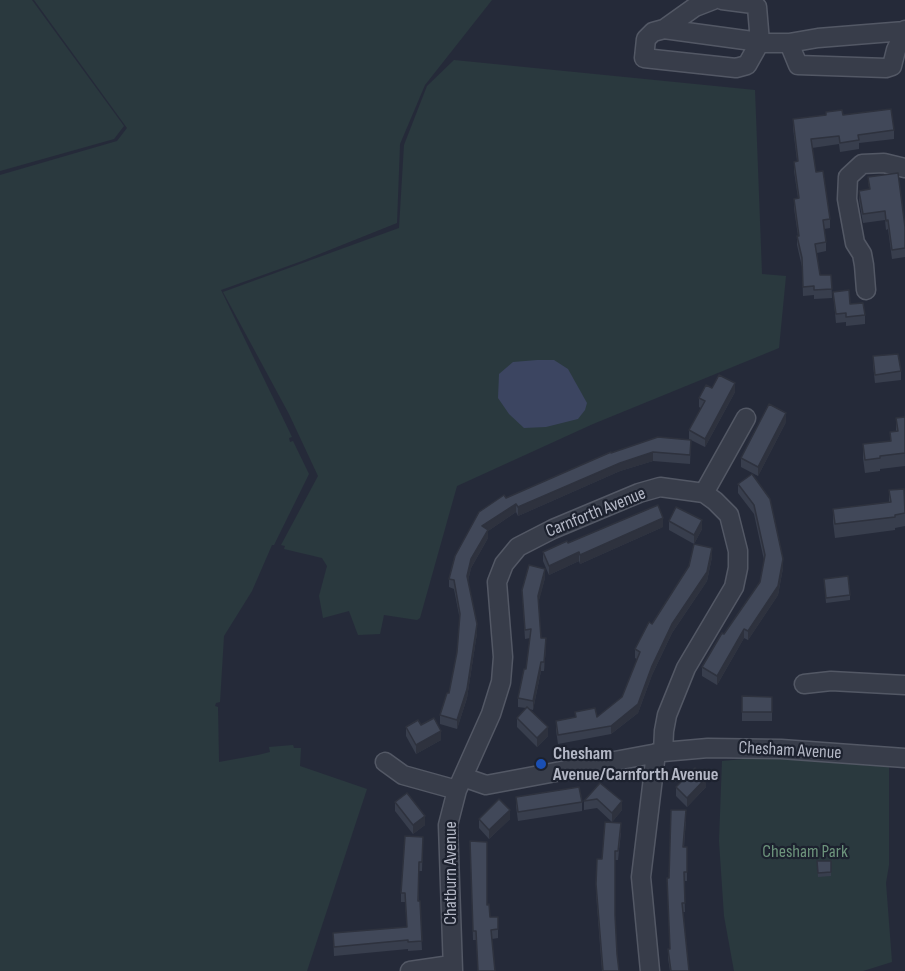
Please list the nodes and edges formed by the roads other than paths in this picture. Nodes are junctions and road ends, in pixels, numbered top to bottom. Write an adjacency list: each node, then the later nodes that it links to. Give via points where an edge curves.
1 (713, 0): 3 (street, via 695,7)
2 (722, 0): 5 (street, via 753,4 757,8)
3 (664, 29): 5 (street); 5 (street, via 646,39 644,58 736,68 747,65)
4 (905, 30): 6 (street); 6 (street, via 892,66 886,68 798,65)
5 (760, 42): 6 (street)
6 (789, 43)
7 (905, 168): 8 (street, via 884,163 862,164 848,177 847,199 855,243 862,254)
8 (866, 290)
9 (746, 418): 10 (street)
10 (704, 493): 13 (street, via 729,515 738,568 734,587 686,668); 16 (street, Carnforth Avenue, via 660,487 639,493 553,529 511,555 497,582 503,649 501,682)
11 (804, 684): 12 (street)
12 (905, 684)
13 (659, 752): 14 (street, Chesham Avenue, via 781,749); 16 (street, Chesham Avenue, via 486,785); 19 (street, via 641,877)
14 (905, 758)
15 (385, 762): 16 (street, Chesham Avenue, via 403,775)
16 (460, 783): 17 (street, Chatburn Avenue, via 447,825)
17 (452, 968): 18 (street)
18 (410, 971)
19 (650, 971)

